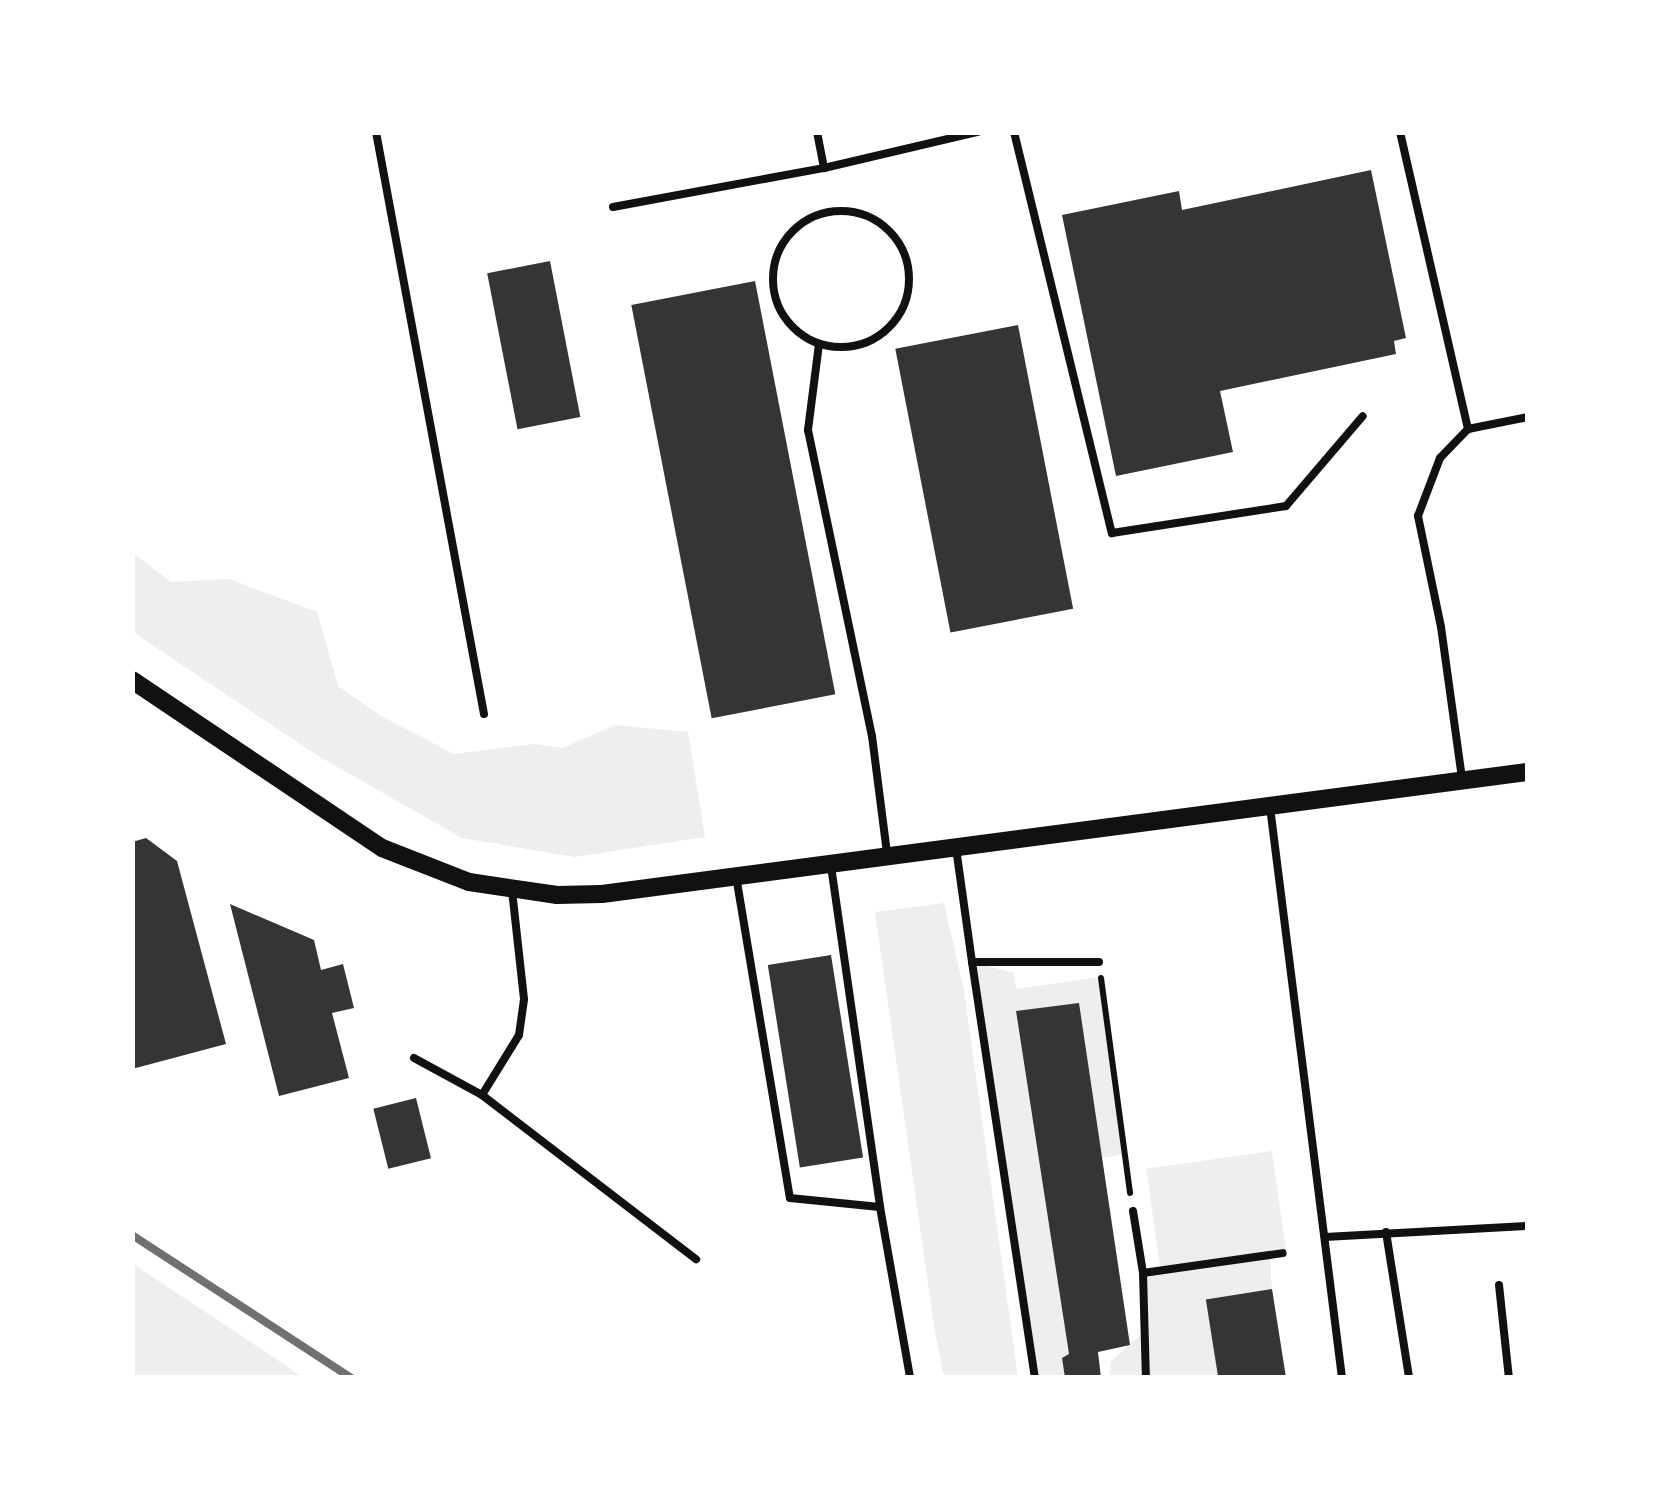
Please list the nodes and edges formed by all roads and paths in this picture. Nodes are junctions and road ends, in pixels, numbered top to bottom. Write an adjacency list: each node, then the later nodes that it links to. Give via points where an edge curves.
1 (376, 132): 13 (lane)
2 (817, 132): 6 (lane)
3 (978, 132): 6 (lane)
4 (1014, 132): 9 (lane, via 1112,533 1286,506)
5 (1400, 132): 11 (lane)
6 (824, 168): 7 (lane)
7 (613, 207)
8 (819, 344): 8 (lane, via 786,321 774,294 774,264 794,229 810,218 830,211 869,216 899,242 907,260 906,298 872,340 837,348); 18 (lane, via 808,430 872,736)
9 (1363, 416)
10 (1528, 417): 11 (lane)
11 (1468, 429): 15 (lane, via 1440,458 1418,516)
12 (132, 680): 21 (street, via 382,848 439,873)
13 (484, 714)
14 (1528, 772): 15 (street)
15 (1462, 780): 16 (street)
16 (1269, 803): 17 (street); 30 (lane)
17 (955, 844): 18 (street); 22 (lane)
18 (887, 853): 19 (street)
19 (830, 861): 20 (street); 26 (lane)
20 (736, 874): 21 (street, via 602,894); 26 (lane, via 790,1198)
21 (512, 891): 25 (lane, via 524,999 520,1035)
22 (972, 962): 23 (lane); 36 (lane)
23 (1099, 962): 27 (path)
24 (414, 1058): 25 (lane)
25 (482, 1095): 32 (lane)
26 (880, 1207): 35 (lane)
27 (1133, 1211): 33 (lane)
28 (1528, 1226): 29 (lane)
29 (1386, 1232): 30 (lane); 39 (lane)
30 (1325, 1237): 38 (lane)
31 (1283, 1253): 33 (lane)
32 (696, 1258)
33 (1143, 1272): 37 (lane)
34 (1499, 1284): 40 (lane)
35 (910, 1378)
36 (1035, 1378)
37 (1146, 1378)
38 (1342, 1378)
39 (1410, 1378)
40 (1508, 1378)

